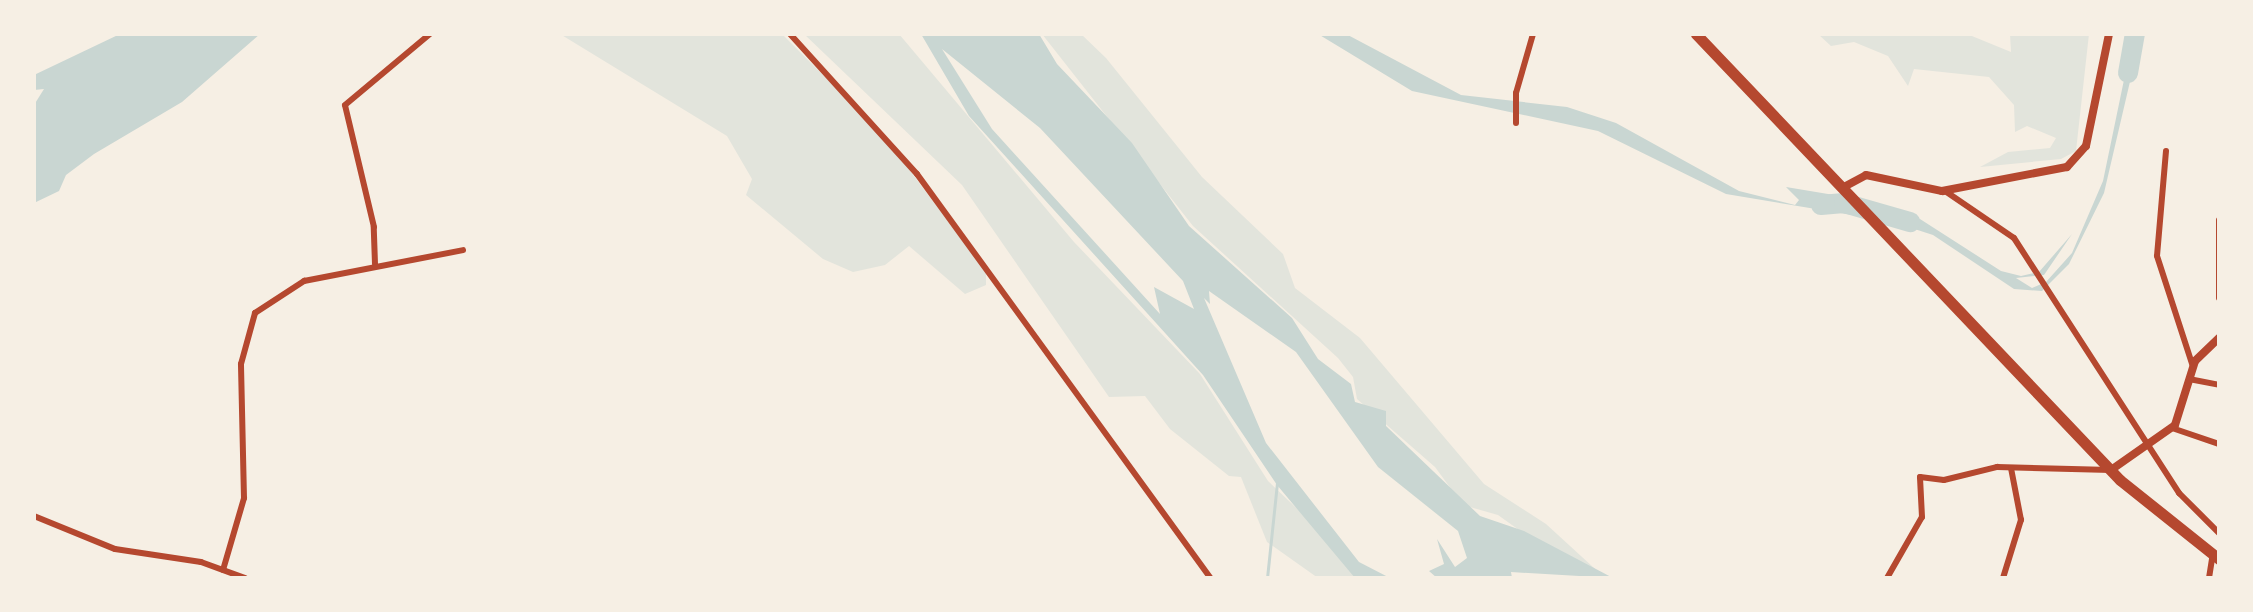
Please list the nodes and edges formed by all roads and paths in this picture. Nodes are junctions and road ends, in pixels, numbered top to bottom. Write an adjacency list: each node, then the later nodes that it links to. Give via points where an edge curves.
1 (430, 34): 12 (street, via 345,105 374,227)
2 (790, 34): 28 (street, via 917,174)
3 (1533, 34): 6 (street, via 1516,96)
4 (1696, 34): 8 (highway)
5 (2109, 34): 9 (street, via 2086,146 2074,162 2052,173)
6 (1518, 121)
7 (2166, 151): 15 (street, via 2157,256)
8 (1842, 188): 9 (street, via 1866,175); 22 (highway)
9 (1945, 191): 20 (street, via 2014,238)
10 (2219, 220): 13 (street)
11 (463, 250): 12 (street)
12 (375, 264): 26 (street, via 286,287 255,313 241,364 244,498)
13 (2219, 298)
14 (2219, 338): 15 (street)
15 (2193, 367): 16 (street)
16 (2189, 379): 17 (street); 18 (street)
17 (2219, 385)
18 (2172, 428): 19 (street); 20 (street)
19 (2219, 444)
20 (2150, 447): 22 (street); 24 (street, via 2186,503)
21 (2011, 468): 22 (street); 29 (street, via 1920,477 1923,514); 30 (street, via 2021,520)
22 (2111, 470): 25 (highway)
23 (34, 516): 26 (street, via 115,549)
24 (2219, 533)
25 (2216, 556): 31 (street)
26 (223, 570): 27 (street)
27 (245, 578)
28 (1210, 578)
29 (1887, 578)
30 (2003, 578)
31 (2209, 578)

